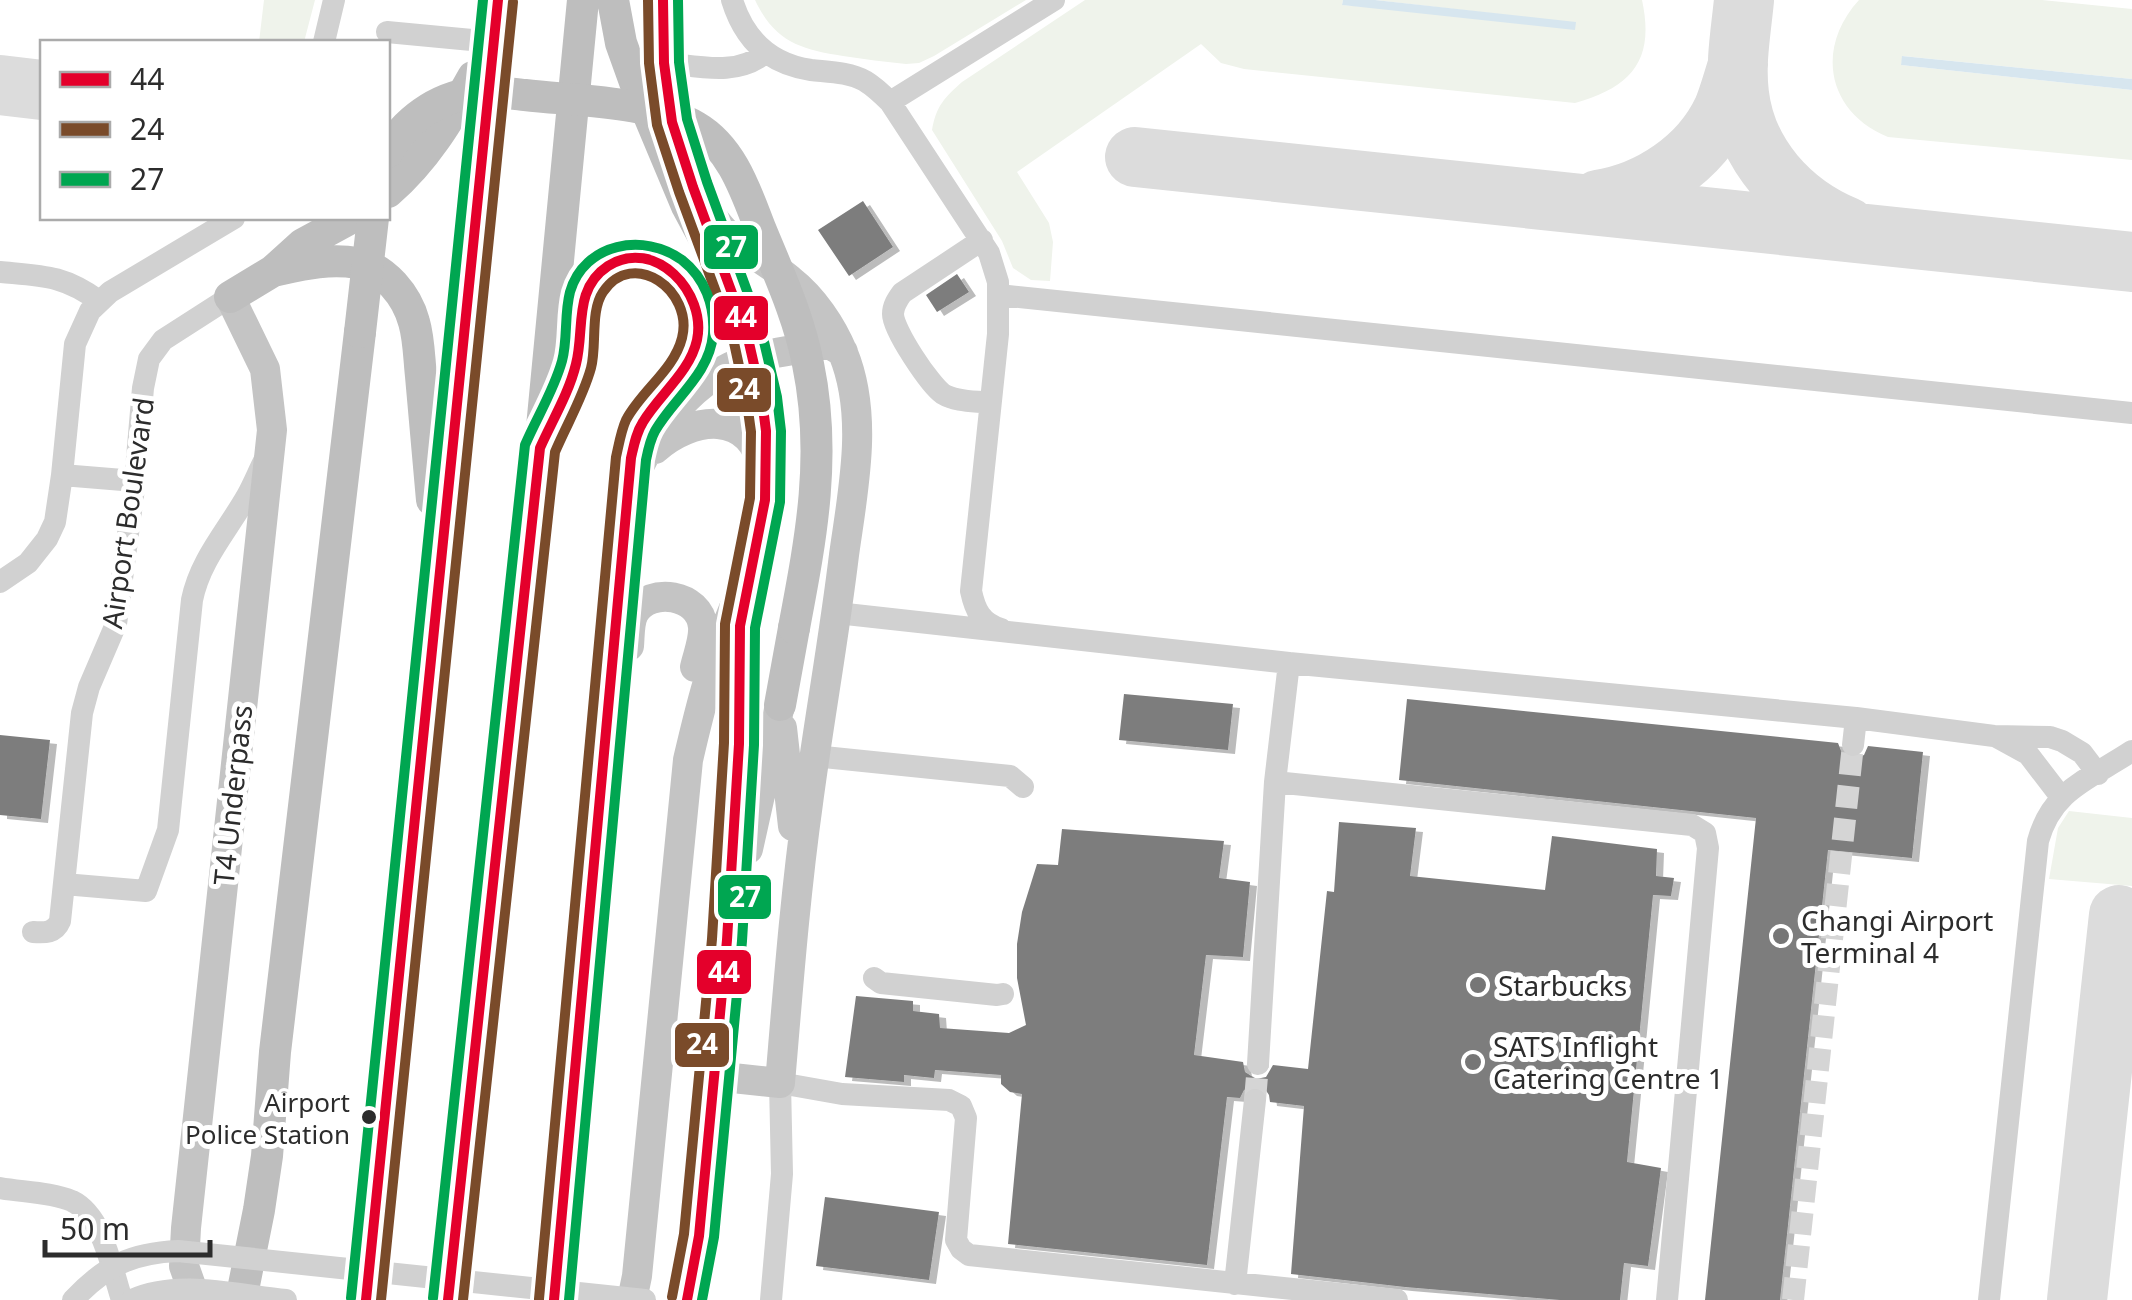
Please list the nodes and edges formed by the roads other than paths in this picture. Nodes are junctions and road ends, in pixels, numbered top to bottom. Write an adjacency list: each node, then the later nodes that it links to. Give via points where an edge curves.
1 (334, 0): 9 (lane)
2 (498, 0): 10 (highway)
3 (583, 0): 32 (highway)
4 (613, 0): 23 (highway, via 635,82)
5 (663, 0): 12 (main road)
6 (732, 0): 11 (lane, via 746,32)
7 (1054, 0): 13 (lane)
8 (387, 32): 10 (lane)
9 (324, 40)
10 (493, 42): 16 (highway, via 443,130); 40 (highway)
11 (765, 53): 12 (lane, via 731,68); 13 (lane, via 788,65 865,81)
12 (664, 64): 15 (main road, via 672,122)
13 (890, 102): 20 (lane)
14 (390, 148): 44 (highway, bridge, via 430,108 472,93 500,92 672,115 699,128 730,162 790,304 816,420 813,526)
15 (692, 187): 23 (main road); 27 (main road, via 721,228 814,304)
16 (390, 190)
17 (231, 220): 26 (lane)
18 (347, 220): 21 (highway, via 302,244)
19 (372, 220): 73 (highway, bridge, via 267,1156)
20 (982, 240): 24 (lane); 29 (lane, via 902,293 893,311 896,328 943,394)
21 (272, 271): 25 (highway); 40 (highway, via 316,262 361,264 393,284 404,300 419,354)
22 (0, 272): 26 (lane, via 57,278)
23 (724, 275): 28 (main road)
24 (999, 295): 29 (lane); 30 (lane)
25 (230, 297): 31 (main road, T4 Underpass, via 265,369); 36 (lane, Airport Boulevard, via 163,340 149,360)
26 (99, 301): 34 (lane, via 75,344)
27 (843, 352): 28 (main road, via 819,345); 41 (main road, via 854,383 857,441)
28 (752, 359): 33 (main road, via 693,393); 35 (main road, via 766,430)
29 (990, 403): 42 (lane, via 972,590 981,618)
30 (2132, 414)
31 (269, 448): 57 (lane, via 196,580 168,830 146,891); 72 (main road, T4 Underpass, via 186,1228 184,1266)
32 (540, 448): 37 (highway, via 577,362 591,282 626,260 672,270 698,307 698,340 634,438); 76 (highway)
33 (640, 466): 35 (main road, via 688,428 720,424 750,437); 37 (main road)
34 (62, 475): 36 (lane); 39 (lane, via 47,539)
35 (765, 475): 38 (main road)
36 (135, 481): 57 (lane, Airport Boulevard, via 116,624 82,713)
37 (625, 508): 55 (main road)
38 (753, 566): 50 (main road, via 715,652); 59 (main road, via 740,626)
39 (0, 582)
40 (438, 582): 75 (highway)
41 (837, 613): 42 (lane); 49 (main road)
42 (1009, 632): 43 (lane)
43 (1289, 663): 45 (lane); 52 (lane)
44 (780, 705): 56 (main road); 59 (main road)
45 (1856, 718): 46 (lane); 47 (lane)
46 (1994, 736): 51 (lane, via 2062,740); 54 (lane, via 2028,754)
47 (1852, 745)
48 (2132, 751): 51 (lane)
49 (814, 756): 53 (lane, via 1010,776); 56 (main road)
50 (688, 760): 55 (main road, via 703,625 692,605 662,598 640,606 631,620); 78 (main road)
51 (2098, 774): 54 (lane)
52 (1274, 782): 62 (lane); 84 (lane, via 1692,825 1705,833)
53 (1022, 787)
54 (2062, 797): 85 (lane, via 2038,841)
55 (598, 807): 77 (main road)
56 (798, 872): 64 (main road)
57 (64, 884): 58 (lane, Airport Boulevard, via 58,926)
58 (34, 932)
59 (728, 940): 63 (main road)
60 (874, 978): 61 (lane)
61 (1003, 994)
62 (1258, 1064)
63 (714, 1076): 64 (main road); 67 (main road)
64 (780, 1082): 68 (lane, via 961,1106 966,1118 956,1240 969,1254); 82 (lane, via 782,1174)
65 (1254, 1100): 68 (lane)
66 (0, 1188): 70 (lane, via 66,1199 85,1210)
67 (699, 1236): 80 (main road); 81 (main road)
68 (1235, 1284): 83 (lane)
69 (73, 1300): 79 (lane, bridge, via 111,1267 178,1251)
70 (122, 1300)
71 (132, 1300): 74 (lane, bridge, via 174,1288)
72 (196, 1300)
73 (241, 1300)
74 (286, 1300)
75 (366, 1300)
76 (448, 1300)
77 (554, 1300)
78 (632, 1300)
79 (645, 1300)
80 (687, 1300)
81 (695, 1300)
82 (770, 1300)
83 (1397, 1300)
84 (1666, 1300)
85 (1989, 1300)

